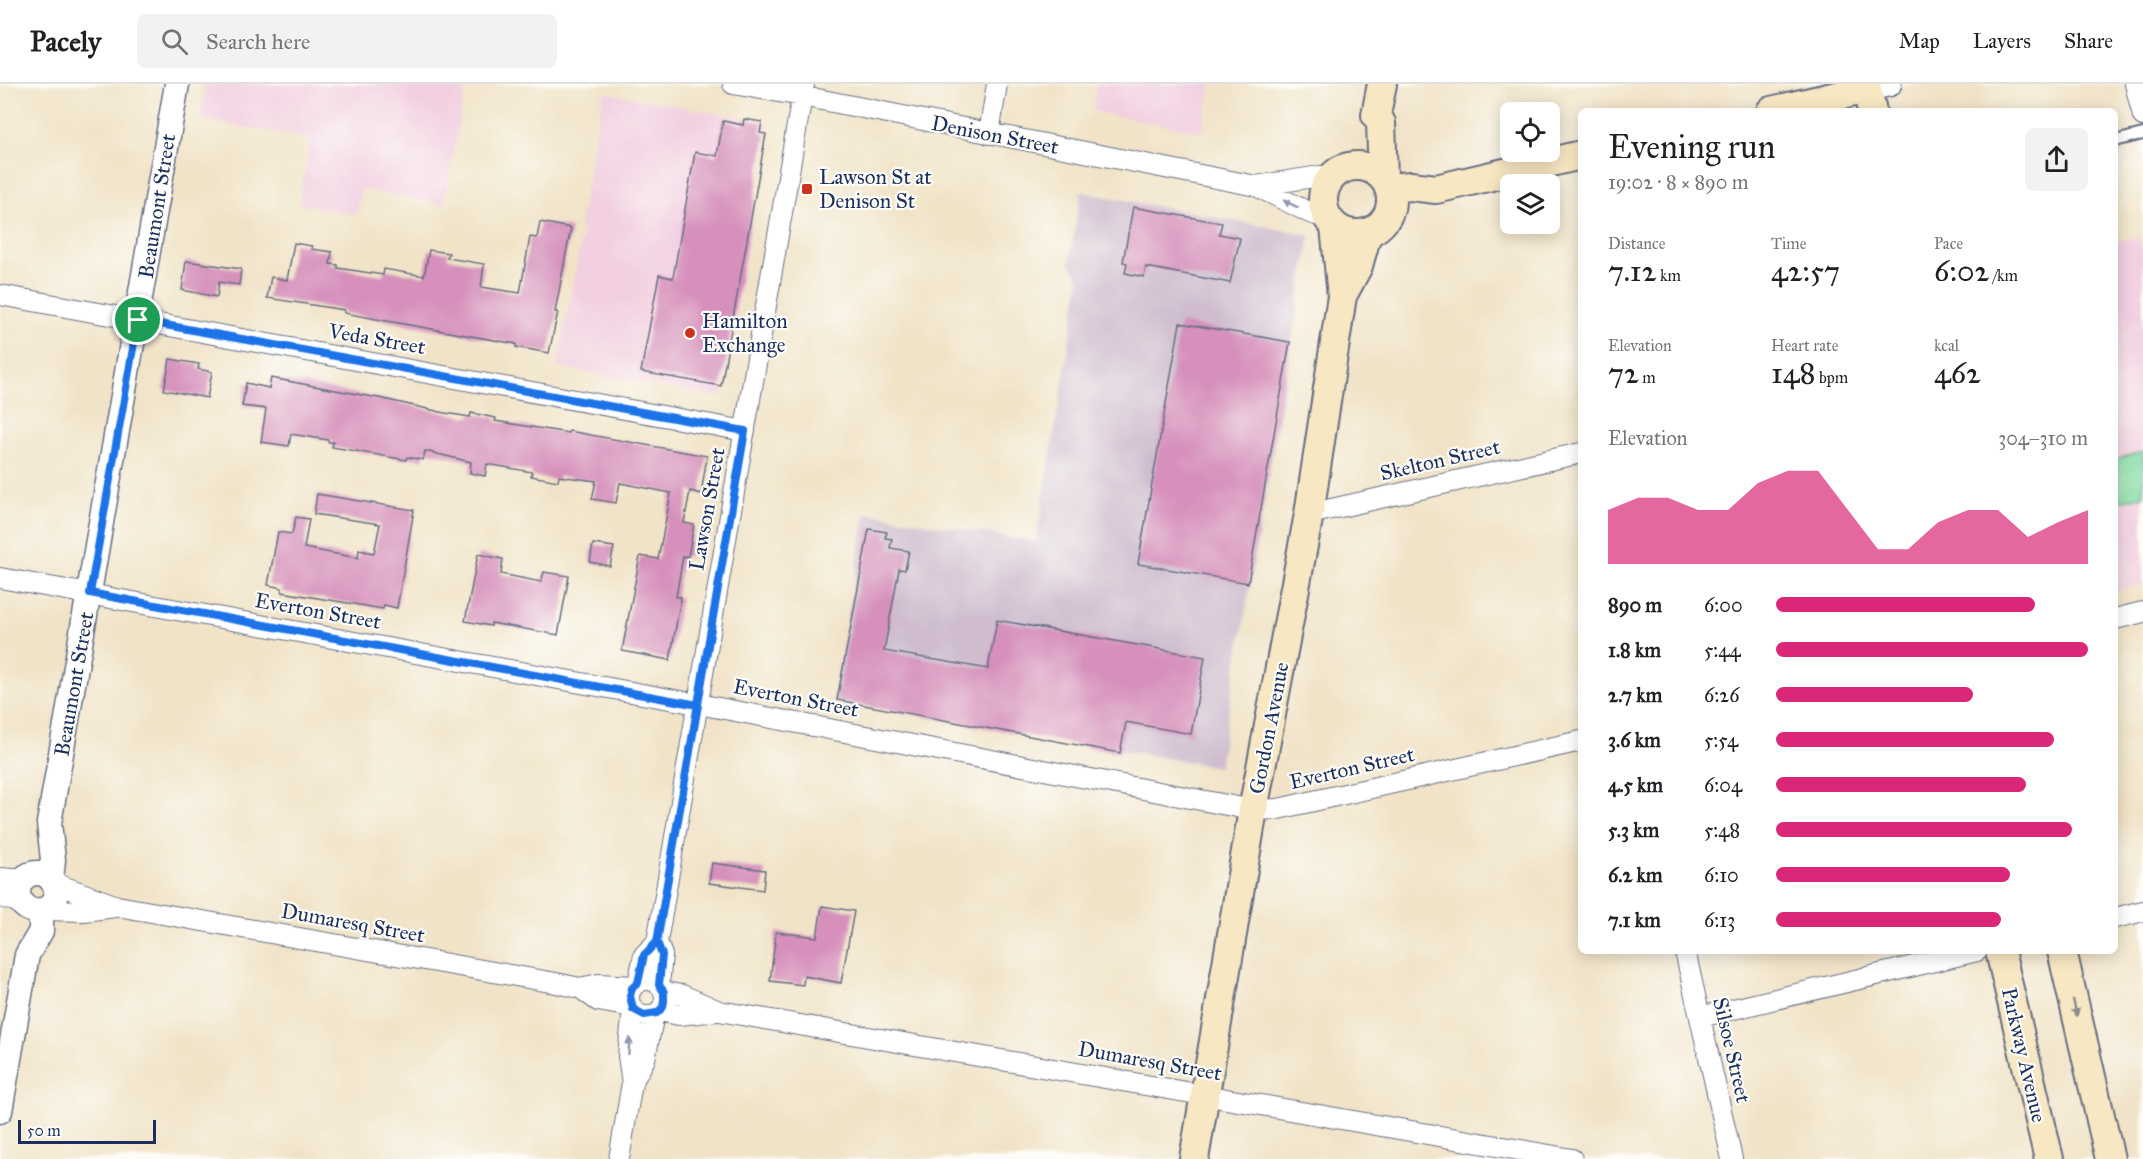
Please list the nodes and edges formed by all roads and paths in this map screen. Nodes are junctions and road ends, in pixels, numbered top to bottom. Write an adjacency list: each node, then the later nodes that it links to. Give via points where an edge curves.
1 (177, 84): 23 (street, Beaumont Street)
2 (733, 84): 6 (street, Denison Street)
3 (997, 84): 12 (street)
4 (1382, 84): 10 (main road)
5 (2136, 84): 11 (street)
6 (803, 90): 12 (street, Denison Street); 24 (street, Lawson Street)
7 (1873, 92): 8 (main road)
8 (1814, 106): 9 (main road)
9 (1797, 108)
10 (1376, 115): 16 (main road, via 1365,123); 18 (main road, via 1381,123)
11 (2143, 116)
12 (988, 134): 17 (street, Denison Street)
13 (2143, 134): 14 (lane)
14 (2118, 140)
15 (1578, 156): 18 (main road, via 1436,189 1411,186)
16 (1343, 171): 17 (street, Denison Street); 18 (main road, via 1370,168); 19 (main road, via 1325,187 1322,200)
17 (1256, 186): 19 (street, Denison Street, one-way to 17)
18 (1387, 194): 20 (main road, via 1380,226)
19 (1331, 223): 20 (main road, via 1350,234); 22 (main road, Gordon Avenue)
20 (1367, 234): 22 (main road, Gordon Avenue, via 1358,266)
21 (0, 295): 23 (street, Veda Street)
22 (1342, 296): 26 (main road, Gordon Avenue)
23 (138, 320): 24 (street, Veda Street); 28 (street, Beaumont Street)
24 (745, 431): 31 (street, Lawson Street)
25 (1578, 454): 26 (street, Skelton Street)
26 (1309, 514): 33 (main road, Gordon Avenue)
27 (0, 578): 28 (street, Everton Street)
28 (90, 593): 31 (street, Everton Street); 34 (street, Beaumont Street, via 49,824 37,846)
29 (2143, 612): 30 (street)
30 (2118, 618)
31 (698, 705): 33 (street, Everton Street); 38 (street, Lawson Street)
32 (1578, 742): 33 (street, Everton Street, via 1278,809)
33 (1253, 810): 51 (main road, Gordon Avenue)
34 (29, 892): 35 (street, Dumaresq Street, via 83,892); 35 (street, Dumaresq Street, via 84,911); 52 (street, Beaumont Street, via 22,940 27,955)
35 (117, 906): 44 (street, Dumaresq Street)
36 (2143, 911): 37 (street)
37 (2118, 917)
38 (657, 942): 43 (street, Lawson Street, via 644,955); 45 (street, Lawson Street, via 662,955)
39 (1686, 954): 49 (street, Silsoe Street)
40 (1964, 954): 49 (street)
41 (2001, 954): 57 (main road, Parkway Avenue)
42 (2063, 954): 58 (main road, one-way to 58)
43 (636, 984): 44 (street, Dumaresq Street); 45 (street, via 650,980); 46 (street, via 630,996)
44 (580, 988): 46 (street, Dumaresq Street, via 598,1001)
45 (662, 989): 47 (street, Dumaresq Street); 48 (street, via 664,1004)
46 (633, 1008): 48 (street, via 642,1015); 50 (street, one-way to 46, via 628,1056)
47 (719, 1011): 48 (street, Dumaresq Street); 51 (street, Dumaresq Street)
48 (657, 1013): 50 (street, via 645,1059)
49 (1700, 1017): 56 (street, Silsoe Street)
50 (632, 1083): 53 (street)
51 (1204, 1095): 54 (main road, Gordon Avenue); 55 (street, Dumaresq Street)
52 (0, 1111)
53 (619, 1159)
54 (1194, 1159)
55 (1572, 1159)
56 (1732, 1159)
57 (2049, 1159)
58 (2110, 1159)

